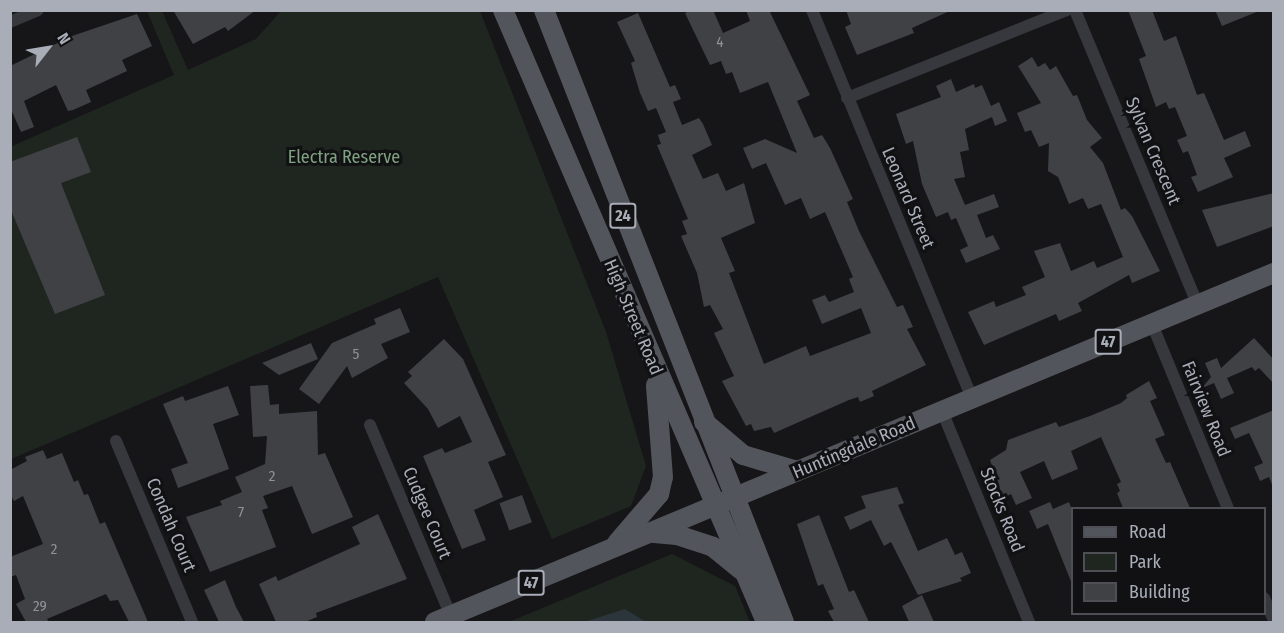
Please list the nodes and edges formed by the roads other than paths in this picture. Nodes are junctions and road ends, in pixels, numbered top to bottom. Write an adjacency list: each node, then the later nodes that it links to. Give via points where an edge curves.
1 (38, 10): 7 (street)
2 (503, 10): 12 (main road, High Street Road / 24)
3 (544, 10): 15 (main road, High Street Road / 24)
4 (812, 10): 8 (street, Leonard Street)
5 (1067, 10): 8 (street)
6 (1075, 10): 10 (street, Sylvan Crescent)
7 (10, 22)
8 (847, 98): 13 (street, Leonard Street)
9 (1274, 273): 10 (main road, Huntingdale Road / 47)
10 (1198, 305): 11 (main road, Huntingdale Road / 47)
11 (1152, 324): 13 (main road, Huntingdale Road / 47); 21 (street, Fairview Road)
12 (653, 365): 20 (main road, High Street Road / 24); 23 (main road, via 663,477 658,494)
13 (972, 399): 14 (main road, Huntingdale Road / 47)
14 (942, 411): 18 (main road, Huntingdale Road / 47); 31 (street, Stocks Road)
15 (702, 421): 18 (main road, via 743,454); 19 (main road, High Street Road / 24)
16 (370, 424): 26 (street, Cudgee Court)
17 (116, 441): 28 (street, Condah Court)
18 (797, 471): 19 (main road, Huntingdale Road / 47)
19 (735, 498): 20 (main road, Huntingdale Road / 47); 30 (main road, High Street Road / 24)
20 (714, 506): 22 (main road, Huntingdale Road / 47); 24 (main road, High Street Road / 24)
21 (1228, 507)
22 (651, 532): 23 (main road, Huntingdale Road / 47); 24 (main road, via 677,535 713,547)
23 (611, 549): 26 (main road, Huntingdale Road / 47)
24 (746, 573): 29 (main road, High Street Road / 24)
25 (1266, 602): 27 (street)
26 (443, 619)
27 (1274, 620)
28 (192, 622)
29 (766, 622)
30 (784, 622)
31 (1029, 622)

